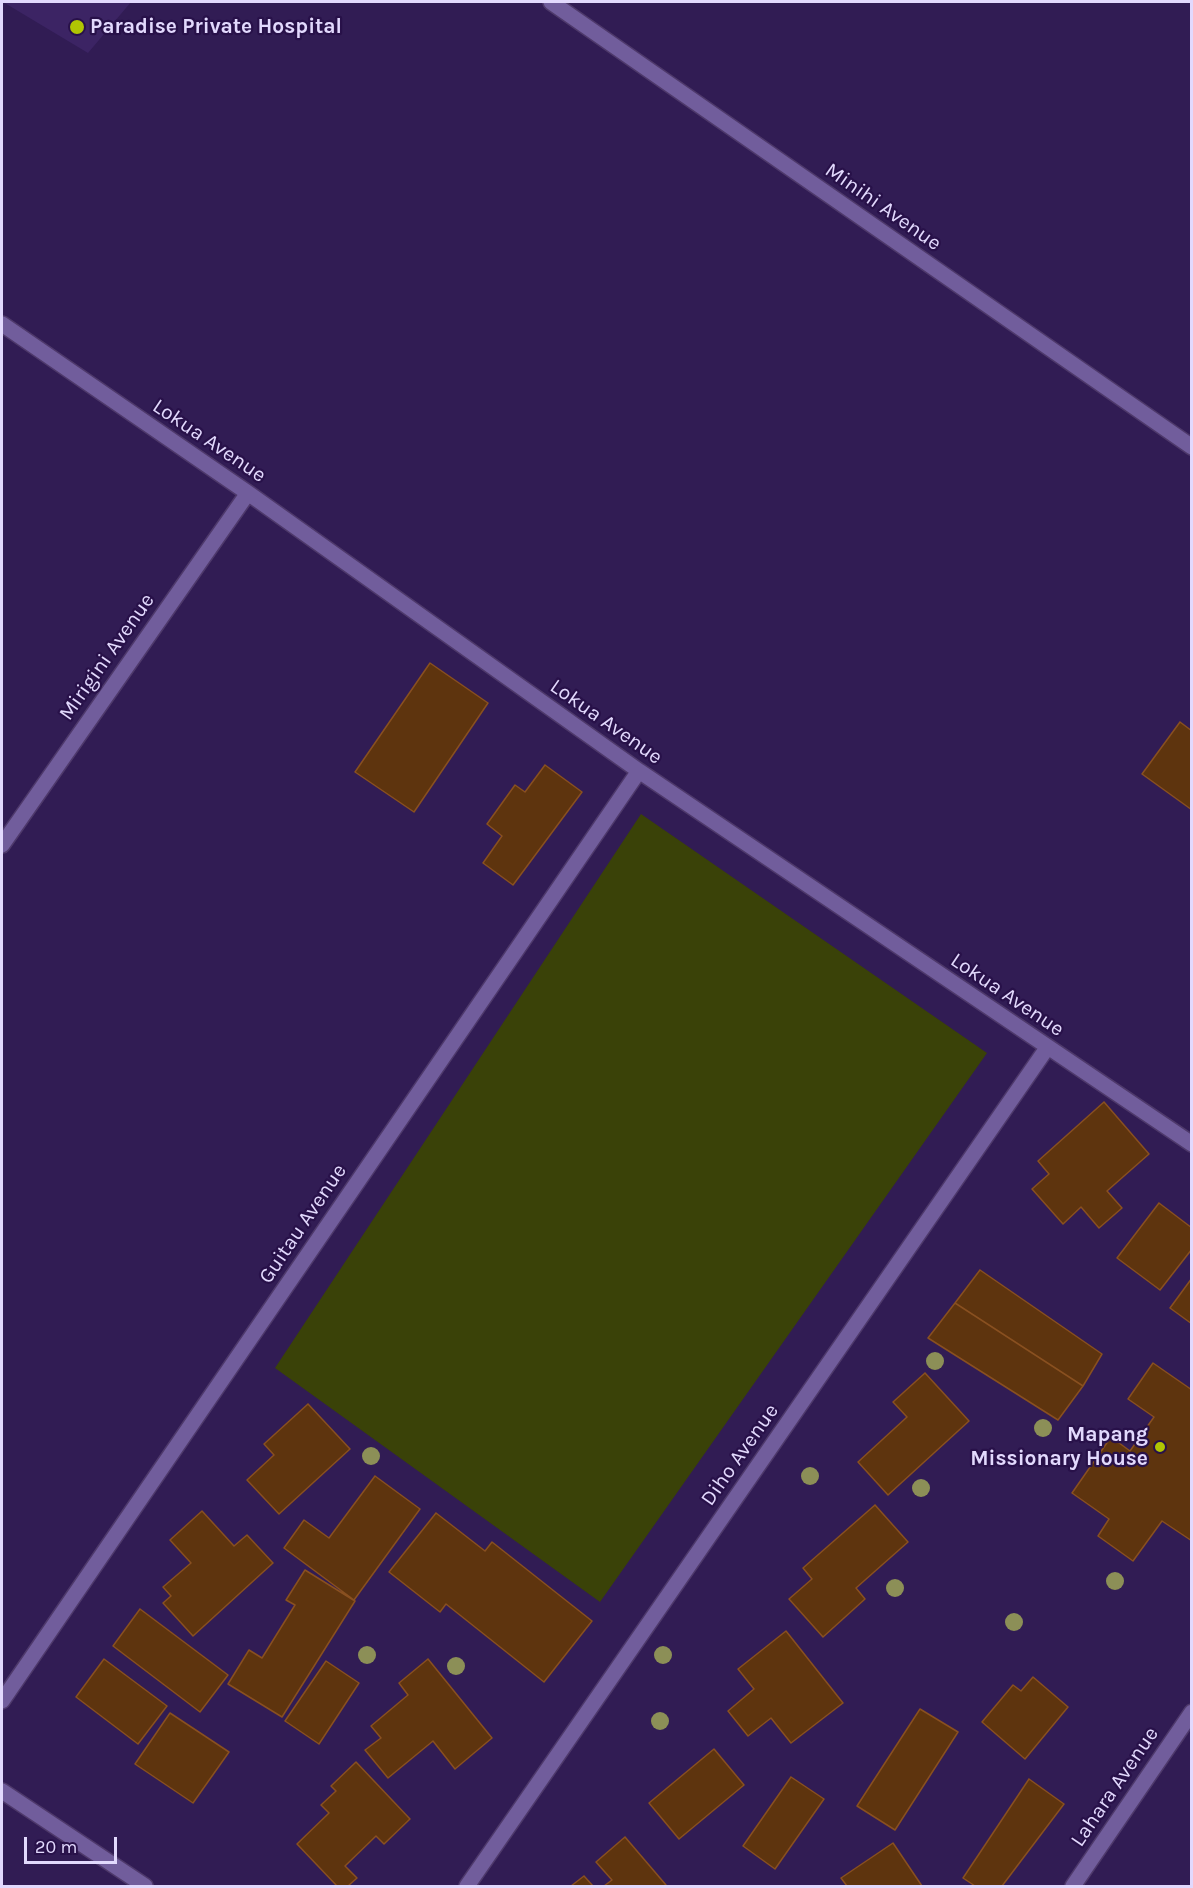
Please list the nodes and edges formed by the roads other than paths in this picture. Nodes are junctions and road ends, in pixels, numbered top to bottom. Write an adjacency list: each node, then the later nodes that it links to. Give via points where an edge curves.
1 (551, 2): 3 (street, Minihi Avenue)
2 (2, 324): 4 (street, Lokua Avenue)
3 (1191, 447)
4 (248, 493): 5 (street, Lokua Avenue); 6 (street, Mirigini Avenue)
5 (639, 771): 7 (street, Lokua Avenue); 9 (street, Guitau Avenue)
6 (2, 845)
7 (1047, 1048): 8 (street, Lokua Avenue); 13 (street, Diho Avenue)
8 (1191, 1144)
9 (2, 1701)
10 (1191, 1712): 14 (street, Lahara Avenue)
11 (2, 1791): 12 (street)
12 (145, 1887)
13 (467, 1887)
14 (1073, 1887)

